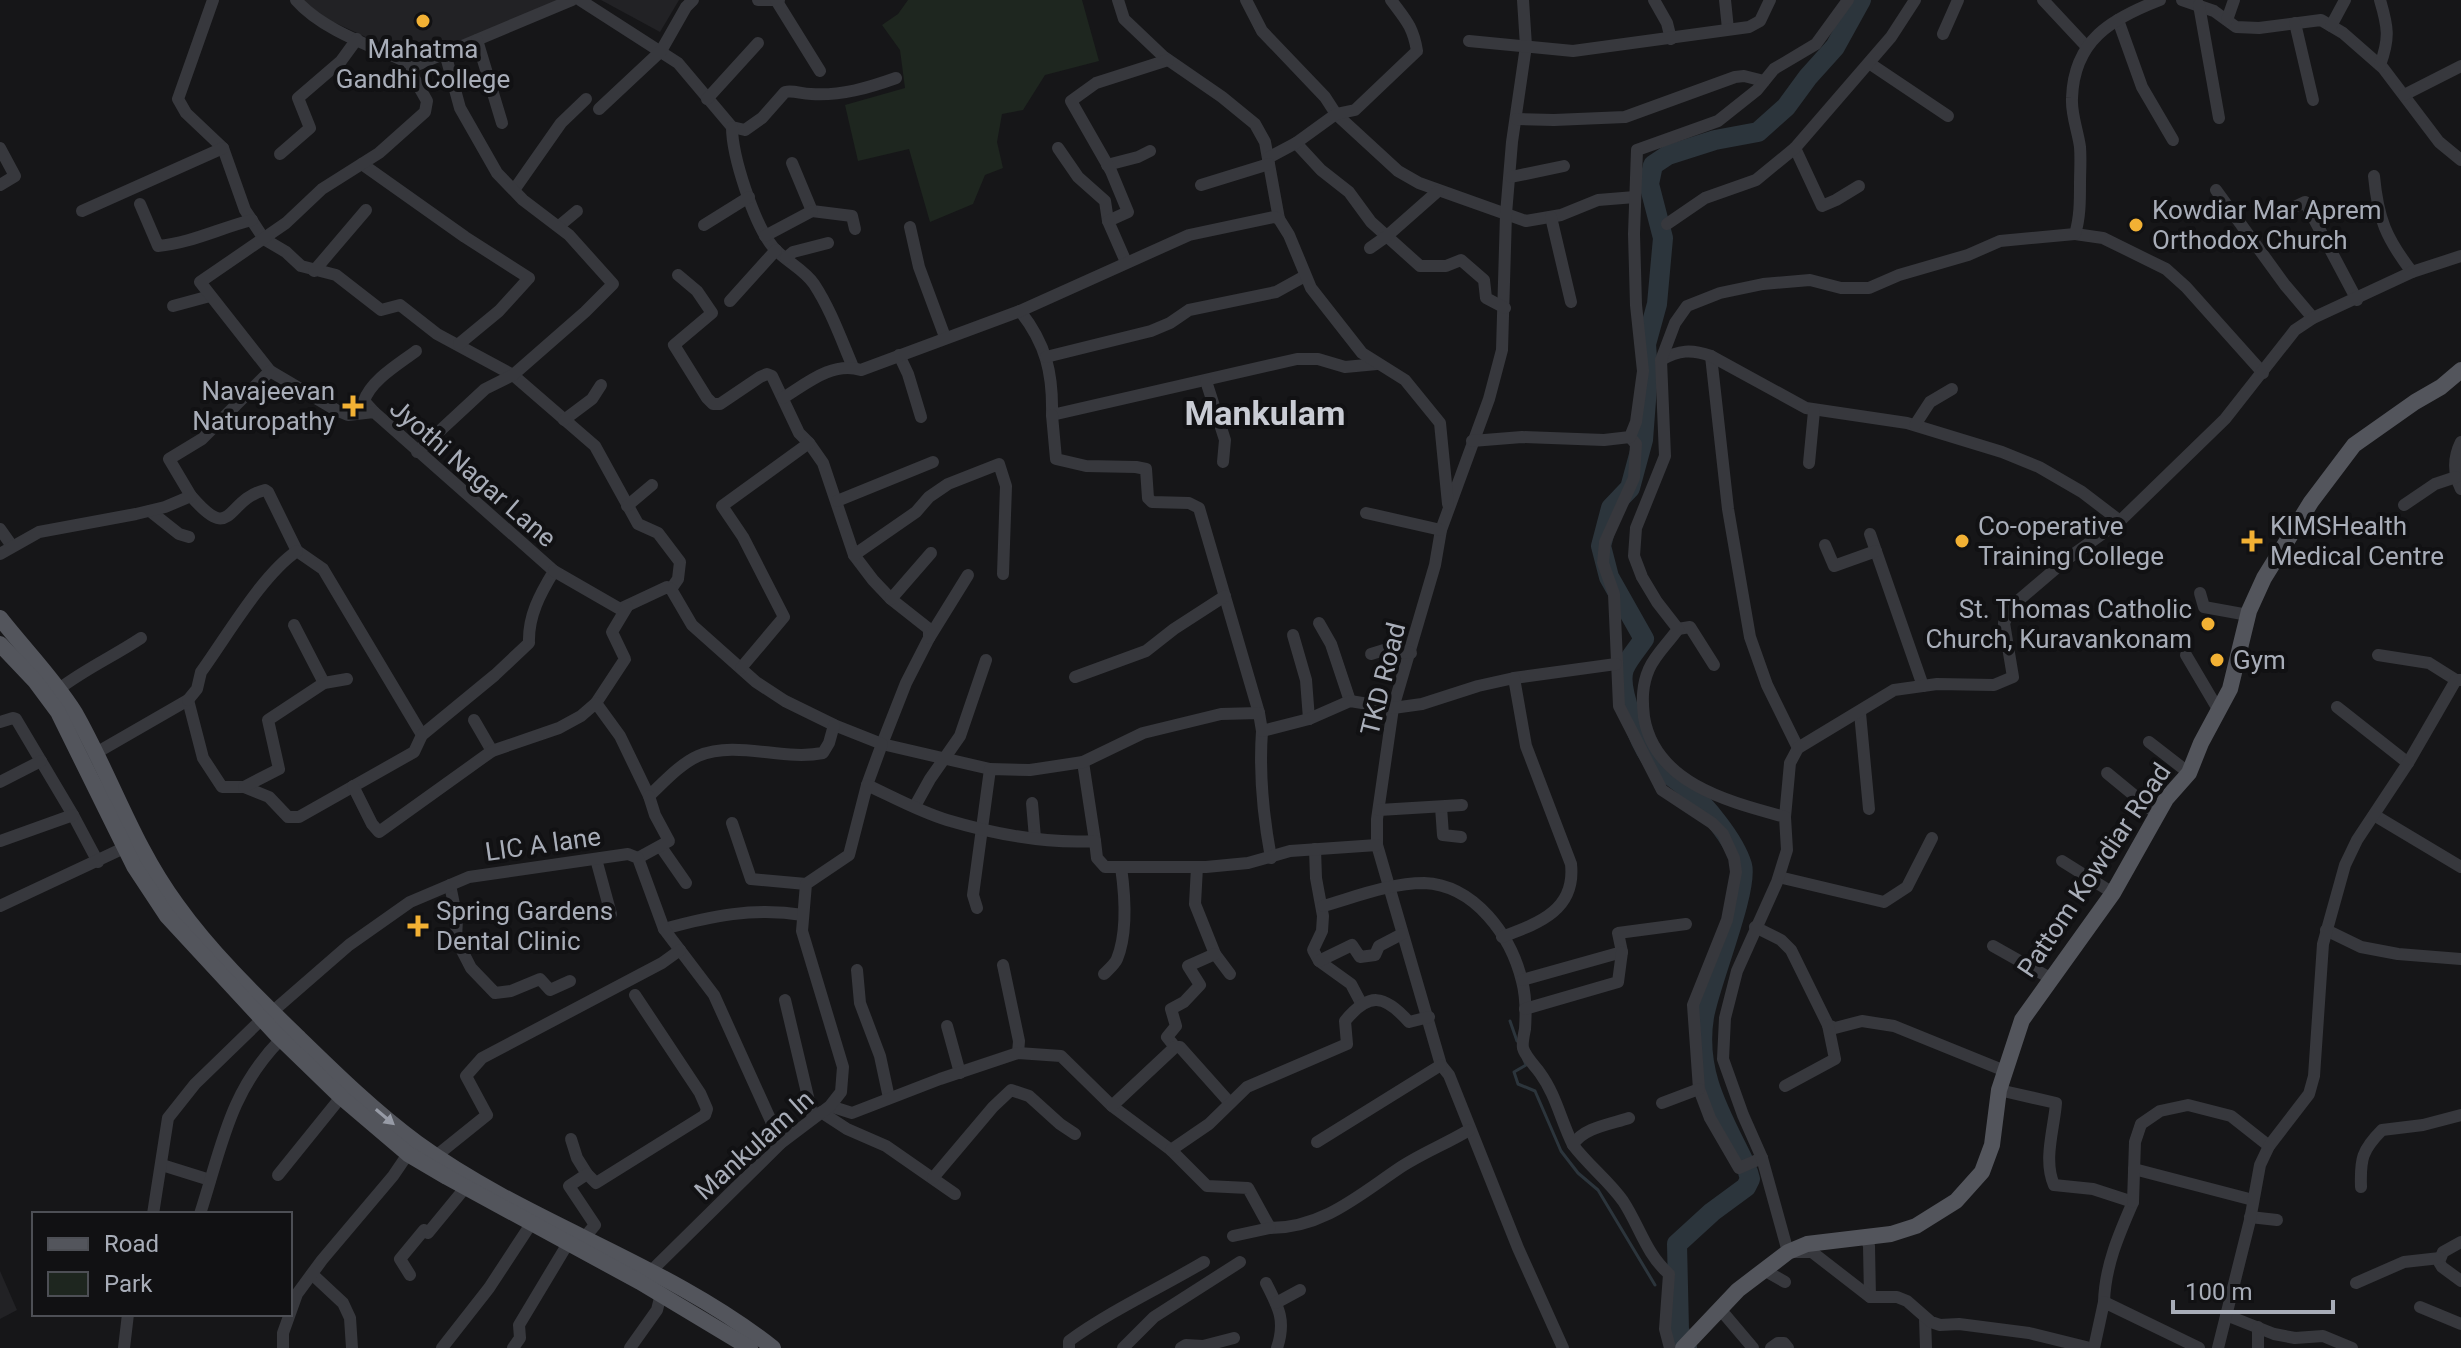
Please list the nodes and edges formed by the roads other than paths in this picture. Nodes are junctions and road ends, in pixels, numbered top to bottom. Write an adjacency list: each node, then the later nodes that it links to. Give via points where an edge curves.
1 (213, 0): 63 (street, via 178,99)
2 (296, 0): 31 (street, via 306,12)
3 (572, 0): 33 (street)
4 (580, 0): 38 (street)
5 (693, 0): 38 (street)
6 (758, 0): 7 (street)
7 (777, 0): 46 (street)
8 (1118, 0): 41 (street, via 1124,19)
9 (1246, 0): 54 (street, via 1262,31)
10 (1391, 0): 54 (street, via 1404,14 1417,51 1355,110)
11 (1523, 0): 37 (street, TKD Road)
12 (1654, 0): 32 (street)
13 (1725, 0): 29 (street)
14 (1770, 0): 29 (street, via 1760,21)
15 (1848, 0): 48 (street, via 1816,44)
16 (1915, 0): 42 (street)
17 (1958, 0): 30 (street)
18 (2043, 0): 36 (street)
19 (2160, 0): 25 (street)
20 (2182, 0): 24 (street)
21 (2234, 0): 26 (street)
22 (2345, 0): 28 (street)
23 (2380, 0): 44 (street, via 2388,45)
24 (2199, 5): 26 (street); 56 (street)
25 (2118, 20): 36 (street); 60 (street, via 2142,87)
26 (2227, 20): 27 (street, via 2236,27)
27 (2295, 23): 28 (street, via 2321,20); 52 (street)
28 (2331, 26): 44 (street)
29 (1728, 29): 32 (street)
30 (1943, 34)
31 (357, 39): 43 (street); 67 (street, via 341,61 298,98 310,128)
32 (1671, 39): 37 (street, via 1573,51)
33 (477, 40): 39 (street); 58 (street)
34 (1469, 41): 37 (street)
35 (758, 43): 51 (street)
36 (2086, 46): 100 (street, via 2072,97 2080,149)
37 (1525, 50): 40 (street); 57 (street, TKD Road)
38 (661, 51): 51 (street); 53 (street)
39 (445, 53): 43 (street); 79 (street, via 460,108 497,173)
40 (1590, 57)
41 (1168, 60): 69 (street, via 1255,124); 72 (street, via 1096,83 1071,101)
42 (1869, 63): 55 (street); 65 (street)
43 (411, 64): 71 (street, via 427,101 425,112)
44 (2380, 65): 49 (street)
45 (2461, 66): 49 (street)
46 (820, 71)
47 (896, 78): 59 (street, via 862,90 785,92 745,130)
48 (1764, 81): 57 (street, via 1735,77 1625,117); 83 (street, via 1718,121 1637,150)
49 (2404, 95): 68 (street, via 2439,142)
50 (586, 99): 79 (street, via 561,123)
51 (707, 99): 59 (street)
52 (2313, 100)
53 (599, 109)
54 (1336, 114): 61 (street); 81 (street, via 1398,171)
55 (1948, 116)
56 (2219, 118)
57 (1516, 119): 75 (street, TKD Road)
58 (502, 123)
59 (732, 127): 82 (street)
60 (2173, 140)
61 (1296, 143): 69 (street); 102 (street)
62 (0, 148): 76 (street, via 15,176)
63 (223, 148): 86 (street); 93 (street)
64 (1058, 148): 94 (street, via 1078,177 1105,201)
65 (1795, 148): 78 (street, via 1822,206); 95 (street, via 1756,180 1705,198)
66 (1150, 151): 72 (street)
67 (280, 154)
68 (2461, 160)
69 (1268, 161): 77 (street); 92 (street)
70 (792, 163): 88 (street)
71 (362, 164): 103 (street, via 322,189); 122 (street, via 529,278)
72 (1107, 165): 94 (street, via 1128,212)
73 (1564, 166): 75 (street)
74 (2374, 176): 110 (street, via 2377,211 2386,234)
75 (1511, 177): 89 (street, TKD Road)
76 (0, 185)
77 (1201, 185)
78 (1859, 186)
79 (514, 190): 97 (street)
80 (2216, 190): 120 (street)
81 (1438, 191): 89 (street); 102 (street)
82 (749, 197): 96 (street); 101 (street)
83 (1635, 197): 91 (street, via 1598,200); 144 (street, via 1643,371)
84 (140, 204): 93 (street, via 158,246)
85 (366, 210): 109 (street)
86 (82, 211)
87 (577, 211): 97 (street)
88 (812, 211): 99 (street, via 852,216); 101 (street)
89 (1506, 214): 91 (street, via 1526,221); 118 (street, TKD Road)
90 (2279, 214): 114 (street, via 2305,202)
91 (1551, 217): 116 (street)
92 (1279, 219): 108 (street, via 1189,235); 112 (street)
93 (252, 220): 103 (street)
94 (1108, 221): 108 (street)
95 (1667, 224)
96 (704, 225)
97 (559, 226): 133 (street, via 613,284)
98 (910, 227): 121 (street)
99 (855, 229)
100 (2075, 234): 127 (street, via 2000,241 1869,288 1810,280 1720,293 1687,306); 132 (street, via 2103,238 2166,269)
101 (765, 236): 106 (street)
102 (1387, 236): 105 (street); 118 (street, via 1420,266 1461,260 1484,280 1486,298)
103 (264, 239): 109 (street); 113 (street, via 200,282)
104 (828, 243): 106 (street)
105 (1370, 248)
106 (781, 254): 115 (street); 129 (street, via 812,280)
107 (2461, 256): 110 (street)
108 (1126, 262): 119 (street)
109 (314, 271): 122 (street, via 336,275 381,310 400,305)
110 (2412, 272): 114 (street)
111 (678, 275): 137 (street, via 712,313 674,345 707,398 720,404 767,374)
112 (1305, 276): 126 (street, via 1276,292 1189,310 1151,331); 128 (street, via 1362,353)
113 (210, 296): 117 (street); 131 (street)
114 (2357, 300): 120 (street)
115 (730, 301)
116 (1571, 302)
117 (173, 306)
118 (1505, 308): 145 (street, TKD Road, via 1502,350)
119 (1020, 311): 121 (street); 126 (street)
120 (2313, 318): 132 (street, via 2295,330)
121 (945, 337): 124 (street)
122 (459, 344): 133 (street)
123 (416, 351): 139 (street, via 366,395 364,401)
124 (899, 355): 129 (street, via 861,370); 141 (street)
125 (1711, 356): 127 (street, via 1694,350); 138 (street); 221 (street, via 1728,509 1750,637)
126 (1046, 357): 140 (street)
127 (1661, 360): 185 (street, via 1665,456 1636,528 1634,556 1657,602)
128 (1379, 364): 134 (street, via 1345,367 1297,359); 158 (street, via 1405,380 1440,423)
129 (853, 367): 137 (street, via 832,370)
130 (2461, 370): 181 (main road, Pattom Kowdiar Road, via 2354,445 2271,566)
131 (270, 371): 139 (street, Jyothi Nagar Lane, via 348,415); 154 (street, via 202,439 169,459)
132 (2263, 373): 161 (street, via 2225,419)
133 (513, 375): 142 (street); 148 (street, via 485,389)
134 (1206, 381): 140 (street); 150 (street, via 1225,440)
135 (601, 385): 142 (street)
136 (1952, 389): 143 (street, via 1930,402)
137 (783, 398): 147 (street)
138 (1814, 411): 143 (street); 151 (street)
139 (374, 412): 148 (street, Jyothi Nagar Lane)
140 (1052, 415): 178 (street, via 1056,459 1146,469 1152,502 1199,508)
141 (921, 417)
142 (564, 420): 157 (street, via 595,446)
143 (1915, 425): 161 (street, via 2039,467)
144 (1630, 437): 145 (street); 195 (street, via 1636,444 1634,478 1605,542 1603,563 1614,594)
145 (1472, 441): 158 (street, TKD Road)
146 (2461, 442): 152 (street, via 2455,453)
147 (809, 443): 155 (street); 197 (street, via 722,506 784,617)
148 (417, 452): 173 (street, Jyothi Nagar Lane)
149 (933, 462): 155 (street)
150 (1223, 462)
151 (1809, 463)
152 (2458, 483): 156 (street, via 2435,484)
153 (652, 485): 157 (street)
154 (191, 496): 159 (street); 168 (street, via 214,519 266,491)
155 (837, 501): 172 (street)
156 (2404, 505)
157 (627, 506): 176 (street, via 638,524 658,533 680,562)
158 (1449, 507): 163 (street, TKD Road)
159 (150, 511): 165 (street); 167 (street, via 39,532)
160 (1366, 513): 163 (street)
161 (2120, 521): 203 (street, via 2013,605 2004,623 2013,677 1994,685)
162 (0, 529): 167 (street)
163 (1441, 530): 190 (street, TKD Road)
164 (1870, 534): 169 (street)
165 (189, 537)
166 (1825, 545): 169 (street, via 1834,566)
167 (12, 546): 171 (street)
168 (297, 551): 205 (street, via 269,577 201,672); 218 (street, via 323,569)
169 (1876, 551): 203 (street)
170 (931, 553): 179 (street)
171 (0, 554)
172 (854, 555): 174 (street, via 948,484 999,464 1006,486); 179 (street)
173 (554, 571): 180 (street, via 612,606); 218 (street, Jyothi Nagar Lane, via 539,596 529,643)
174 (1003, 574)
175 (968, 575): 188 (street)
176 (671, 589): 180 (street); 197 (street, via 692,625)
177 (2200, 593): 181 (street, via 2204,607)
178 (1225, 596): 198 (street, via 1146,651); 211 (street)
179 (891, 599): 188 (street, via 929,629)
180 (627, 607): 207 (street, via 612,632 625,659)
181 (2248, 615): 210 (main road, Pattom Kowdiar Road, via 2239,662)
182 (0, 618): 204 (main road)
183 (1319, 623): 206 (street)
184 (294, 625): 202 (street)
185 (1678, 629): 196 (street, via 1690,627); 245 (street, via 1650,667 1641,698 1647,732 1669,767 1693,785)
186 (1293, 635): 213 (street, via 1306,680)
187 (141, 638): 204 (street)
188 (929, 638): 220 (street)
189 (2, 650): 254 (main road, via 58,712)
190 (1411, 653): 191 (street); 209 (street, TKD Road)
191 (1371, 654)
192 (2186, 655): 210 (street)
193 (2378, 655): 201 (street, via 2429,663)
194 (986, 660): 224 (street, via 960,736)
195 (1616, 664): 199 (street); 311 (street, via 1619,706 1662,790 1712,823 1734,858 1727,920 1693,1005)
196 (1714, 665)
197 (741, 668): 216 (street, via 785,701)
198 (1075, 677)
199 (1514, 678): 209 (street); 282 (street, via 1526,746 1571,864 1572,881 1555,913)
200 (347, 679): 202 (street)
201 (2459, 680): 227 (street)
202 (324, 683): 234 (street, via 268,720 279,769)
203 (1923, 686): 212 (street, via 1894,690)
204 (59, 689): 223 (main road)
205 (188, 700): 223 (street); 234 (street, Jyothi Nagar Lane, via 203,758 222,787)
206 (1350, 701): 209 (street); 213 (street)
207 (596, 703): 222 (street, via 559,728); 235 (street, via 620,736)
208 (2337, 707): 227 (street)
209 (1393, 708): 241 (street, TKD Road)
210 (2219, 711): 230 (main road, Pattom Kowdiar Road)
211 (1259, 713): 217 (street); 226 (street, via 1221,714 1143,733)
212 (1860, 713): 221 (street); 240 (street)
213 (1309, 719): 217 (street)
214 (474, 720): 222 (street)
215 (0, 722): 225 (street, via 16,719)
216 (834, 725): 220 (street); 235 (street, via 823,753 713,752 695,757)
217 (1262, 731): 258 (street, via 1264,816)
218 (422, 735): 233 (street, Jyothi Nagar Lane, via 414,752)
219 (2149, 742): 230 (street)
220 (882, 744): 224 (street); 232 (street)
221 (1798, 748): 245 (street, via 1790,763)
222 (492, 751): 233 (street, via 379,832)
223 (96, 753): 266 (main road)
224 (943, 759): 228 (street); 238 (street)
225 (41, 761): 231 (street); 242 (street)
226 (1083, 762): 228 (street); 252 (street)
227 (2408, 763): 244 (street)
228 (990, 769): 247 (street)
229 (2107, 773): 243 (street)
230 (2189, 773): 243 (main road, Pattom Kowdiar Road)
231 (0, 782)
232 (867, 785): 238 (street); 268 (street, via 849,855)
233 (353, 786): 234 (street, Jyothi Nagar Lane, via 293,818 269,797)
234 (244, 787)
235 (649, 796): 255 (street, via 669,841)
236 (1032, 803): 249 (street)
237 (1462, 805): 239 (street)
238 (915, 806): 247 (street)
239 (1441, 807): 241 (street); 248 (street, via 1443,835)
240 (1869, 809)
241 (1379, 810): 253 (street, TKD Road)
242 (73, 815): 251 (street); 261 (street)
243 (2158, 815): 271 (main road, Pattom Kowdiar Road)
244 (2374, 815): 264 (street); 280 (street, via 2345,865)
245 (1785, 817): 265 (street, via 1787,850)
246 (732, 823): 268 (street, via 751,879)
247 (980, 828): 249 (street); 274 (street, via 973,895)
248 (1461, 837)
249 (1035, 838): 252 (street)
250 (1932, 838): 265 (street, via 1907,887 1884,902)
251 (0, 841)
252 (1095, 841): 262 (street, via 1101,865)
253 (1377, 845): 256 (street); 270 (street, TKD Road)
254 (126, 847): 261 (street); 266 (main road)
255 (661, 847): 257 (street); 267 (street)
256 (1315, 849): 258 (street); 273 (street)
257 (638, 858): 259 (street, LIC A lane, via 628,854); 279 (street, LIC A lane)
258 (1271, 858): 263 (street)
259 (596, 859): 269 (street, LIC A lane, via 469,877); 275 (street)
260 (2062, 861): 271 (street)
261 (98, 862): 272 (street)
262 (1121, 867): 263 (street); 291 (street, via 1122,940 1117,960)
263 (1197, 867): 286 (street, via 1195,904)
264 (2461, 867)
265 (1779, 877): 278 (street)
266 (151, 879): 300 (main road)
267 (686, 883)
268 (806, 884): 276 (street, Mankulam ln)
269 (450, 885): 295 (street, via 456,939 471,968 495,993 540,979 550,990); 300 (street, LIC A lane, via 384,918)
270 (1388, 888): 273 (street); 281 (street, TKD Road); 282 (street, via 1441,885 1482,910)
271 (2113, 893): 293 (main road, Pattom Kowdiar Road)
272 (0, 906)
273 (1323, 906): 288 (street, via 1322,931 1313,950)
274 (977, 908)
275 (611, 914)
276 (803, 915): 279 (street, via 741,911); 318 (street, Mankulam ln, via 802,931 843,1067 841,1092)
277 (1686, 924): 285 (street, via 1618,933)
278 (1755, 927): 302 (street, via 1791,950); 331 (street, via 1725,1018 1723,1059)
279 (664, 929): 284 (street, LIC A lane)
280 (2326, 930): 287 (street, via 2361,947); 327 (street, via 2314,1076 2303,1104)
281 (1402, 934): 288 (street, via 1379,946 1375,955 1360,957 1352,945); 301 (street, TKD Road)
282 (1502, 937): 294 (street)
283 (1993, 946): 293 (street)
284 (680, 950): 325 (street, LIC A lane, via 714,995); 330 (street, via 482,1058 466,1076 487,1115)
285 (1622, 952): 294 (street); 299 (street, via 1618,982)
286 (1215, 954): 292 (street); 305 (street, via 1188,966 1200,985 1171,1009 1176,1026 1167,1037)
287 (2461, 959)
288 (1319, 961): 298 (street, via 1351,984)
289 (1003, 965): 306 (street)
290 (857, 970): 314 (street, via 860,1003)
291 (1104, 974)
292 (1230, 974)
293 (2050, 978): 308 (main road, Pattom Kowdiar Road, via 2022,1020)
294 (1522, 980): 299 (street)
295 (570, 981)
296 (635, 995): 334 (street, via 707,1109 596,1183)
297 (785, 1000): 318 (street)
298 (1361, 1003): 301 (street, via 1385,1002 1409,1022); 315 (street, via 1345,1021 1347,1044 1247,1087)
299 (1525, 1009): 326 (street, via 1523,1048 1550,1087)
300 (267, 1015): 304 (main road); 328 (main road, one-way to 328); 332 (street, LIC A lane, via 195,1084 168,1118)
301 (1429, 1017): 307 (street, TKD Road)
302 (1825, 1020): 308 (street, via 1835,1028 1862,1021 1894,1026); 310 (street, via 1835,1059)
303 (947, 1026): 309 (street)
304 (281, 1039): 313 (main road); 337 (street, via 259,1061 238,1096)
305 (1175, 1047): 315 (street); 317 (street)
306 (1018, 1053): 309 (street); 317 (street, via 1061,1056)
307 (1441, 1065): 321 (street, TKD Road); 324 (street)
308 (2005, 1071): 312 (main road, Pattom Kowdiar Road)
309 (960, 1073): 314 (street)
310 (1785, 1086)
311 (1699, 1089): 316 (street); 331 (street, via 1739,1168)
312 (1999, 1090): 342 (street, via 2056,1103 2050,1162 2054,1185 2093,1189); 351 (main road, Pattom Kowdiar Road, via 1992,1145 1971,1185 1916,1226)
313 (341, 1097): 328 (main road); 335 (street)
314 (889, 1098): 318 (street, via 852,1113)
315 (1230, 1103): 329 (street)
316 (1662, 1103)
317 (1112, 1106): 329 (street)
318 (821, 1112): 325 (street, Mankulam ln); 336 (street)
319 (2461, 1115): 338 (street, via 2382,1130 2360,1161)
320 (1629, 1118): 326 (street, via 1579,1137)
321 (1469, 1130): 348 (street, via 1326,1216); 382 (street, TKD Road)
322 (1075, 1134): 336 (street, via 1029,1096 1011,1090)
323 (571, 1139): 334 (street)
324 (1317, 1142)
325 (781, 1143): 361 (street, Mankulam ln)
326 (1573, 1145): 397 (street, via 1622,1201 1645,1245 1669,1274 1665,1329)
327 (2269, 1146): 333 (street, via 2231,1116 2188,1105 2160,1111 2141,1124); 341 (street)
328 (412, 1148): 330 (main road); 339 (main road); 359 (street)
329 (1171, 1150): 348 (street, via 1207,1186 1248,1188)
330 (436, 1156): 350 (main road)
331 (1762, 1158): 354 (street)
332 (162, 1165): 337 (street); 343 (street, LIC A lane)
333 (2134, 1169): 341 (street); 342 (street)
334 (587, 1174): 350 (street, via 569,1186 595,1225)
335 (278, 1175)
336 (933, 1178): 340 (street)
337 (210, 1180): 344 (street)
338 (2361, 1187)
339 (465, 1188): 347 (main road); 360 (street, via 400,1259)
340 (955, 1194)
341 (2253, 1200): 345 (street)
342 (2133, 1202): 369 (street, via 2112,1253)
343 (153, 1212)
344 (201, 1212)
345 (2250, 1217): 346 (street); 374 (street)
346 (2277, 1220)
347 (531, 1224): 353 (main road); 387 (street)
348 (1270, 1228): 349 (street)
349 (1233, 1236)
350 (584, 1238): 361 (main road)
351 (1866, 1238): 354 (main road, Pattom Kowdiar Road, via 1807,1244); 368 (street)
352 (2461, 1242): 355 (street)
353 (567, 1245): 361 (main road); 388 (street, via 519,1325 520,1338)
354 (1788, 1252): 358 (main road, Pattom Kowdiar Road); 368 (street, via 1812,1252)
355 (2440, 1258): 362 (street, via 2442,1267); 365 (street, via 2404,1262)
356 (1204, 1262): 392 (street, via 1094,1323 1069,1341)
357 (1240, 1262): 393 (street, via 1154,1317)
358 (1764, 1270): 363 (street); 373 (main road, Pattom Kowdiar Road)
359 (312, 1274): 372 (street); 386 (street, via 343,1303)
360 (410, 1275)
361 (645, 1278): 367 (main road); 391 (main road, via 721,1313)
362 (2461, 1281)
363 (1785, 1282)
364 (1266, 1283): 370 (street)
365 (2356, 1283)
366 (1300, 1290): 370 (street)
367 (661, 1294): 381 (main road); 389 (street, via 657,1310)
368 (1870, 1297): 377 (street, via 1897,1297)
369 (2104, 1302): 402 (street); 403 (street)
370 (1276, 1303): 395 (street, via 1282,1330)
371 (2420, 1307): 378 (street)
372 (292, 1308)
373 (1720, 1309): 383 (main road, Pattom Kowdiar Road); 398 (street)
374 (2226, 1315): 379 (street); 404 (street)
375 (128, 1316): 385 (street)
376 (289, 1316): 384 (street)
377 (1925, 1318): 401 (street); 402 (street, via 1940,1325 2029,1333)
378 (2461, 1324)
379 (2258, 1327): 405 (street); 406 (street, via 2295,1338 2323,1336)
380 (1234, 1338): 394 (street)
381 (731, 1343): 390 (main road)
382 (1562, 1344): 396 (street)
383 (1689, 1345)
384 (282, 1347)
385 (124, 1348)
386 (352, 1348)
387 (442, 1348)
388 (513, 1348)
389 (630, 1348)
390 (750, 1348)
391 (773, 1348)
392 (1069, 1348)
393 (1123, 1348)
394 (1181, 1348)
395 (1277, 1348)
396 (1546, 1348)
397 (1670, 1348)
398 (1753, 1348)
399 (1771, 1348): 400 (street, via 1778,1343)
400 (1788, 1348)
401 (1926, 1348)
402 (2092, 1348)
403 (2199, 1348)
404 (2218, 1348)
405 (2258, 1348)
406 (2352, 1348)

